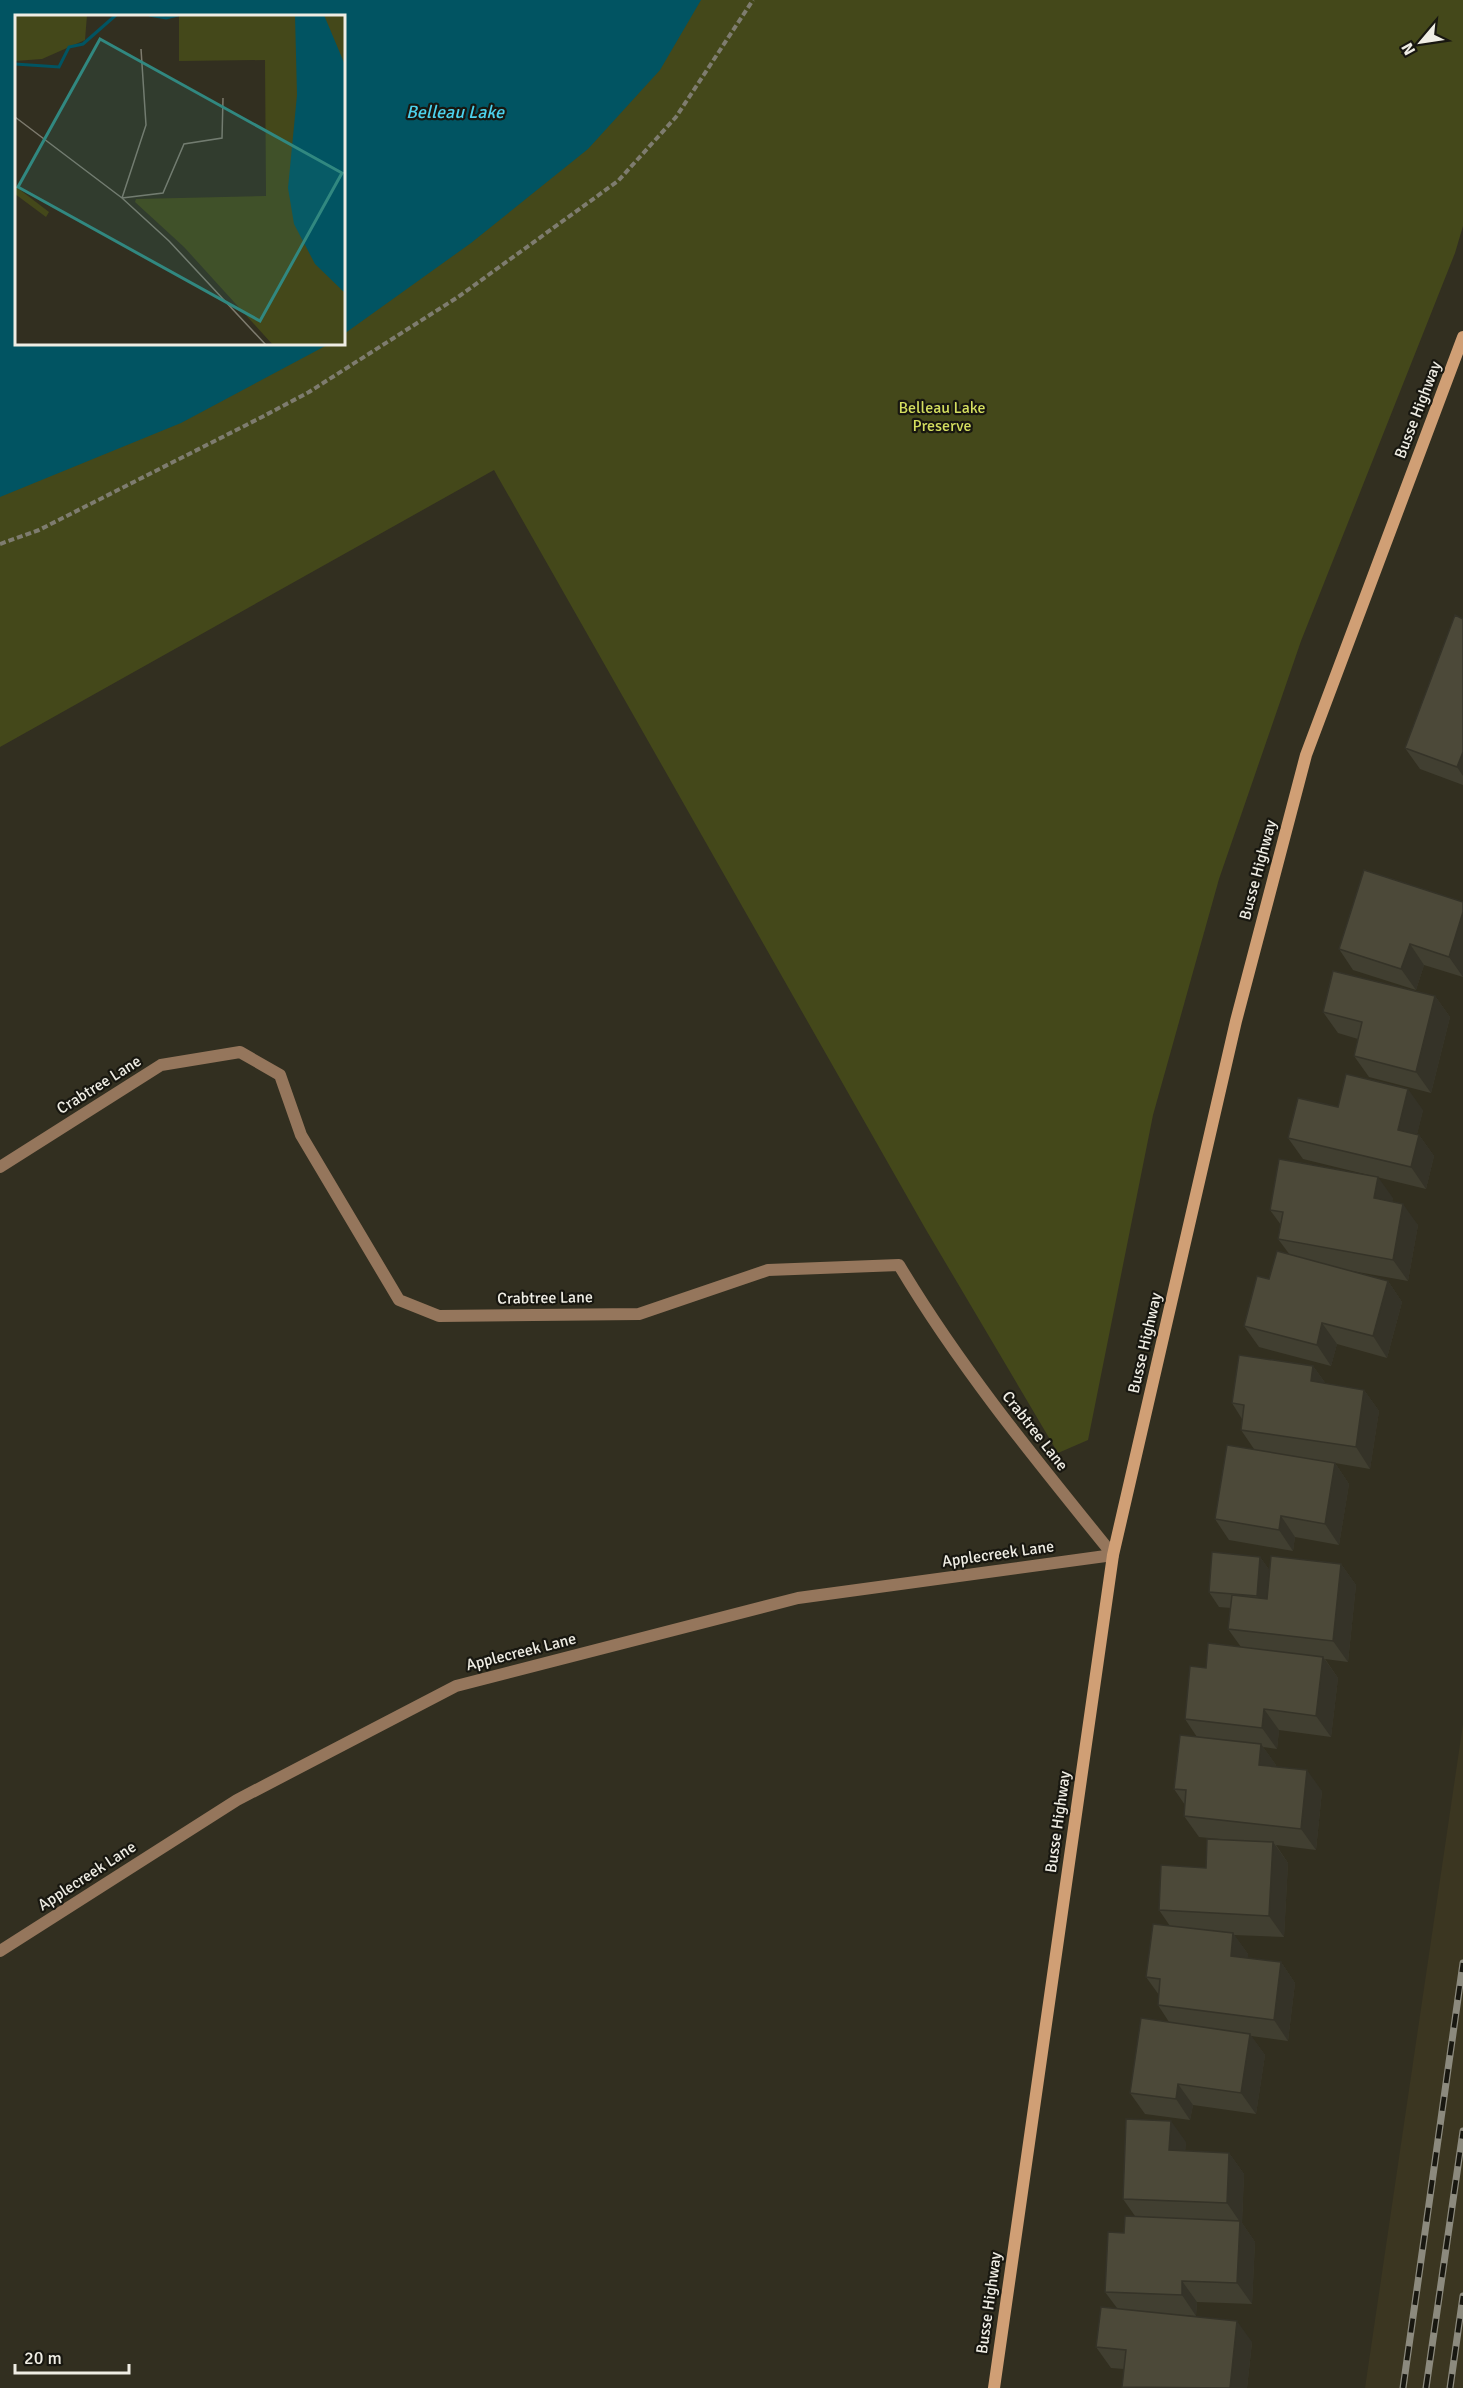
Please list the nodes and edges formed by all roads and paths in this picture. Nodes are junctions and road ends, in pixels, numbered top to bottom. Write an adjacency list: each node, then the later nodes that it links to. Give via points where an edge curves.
1 (753, 0): 3 (path, via 676,117 618,181 458,297 309,392 39,530)
2 (1463, 337): 5 (main road, Busse Highway, via 1306,754 1236,1021)
3 (0, 544)
4 (0, 1167): 5 (street, Crabtree Lane, via 161,1065 240,1052 280,1075 301,1135 399,1300 439,1316 639,1314 768,1269 898,1265 1006,1423)
5 (1113, 1555): 6 (street, Applecreek Lane, via 798,1598 456,1686 237,1800); 7 (main road, Busse Highway)
6 (0, 1951)
7 (994, 2388)

